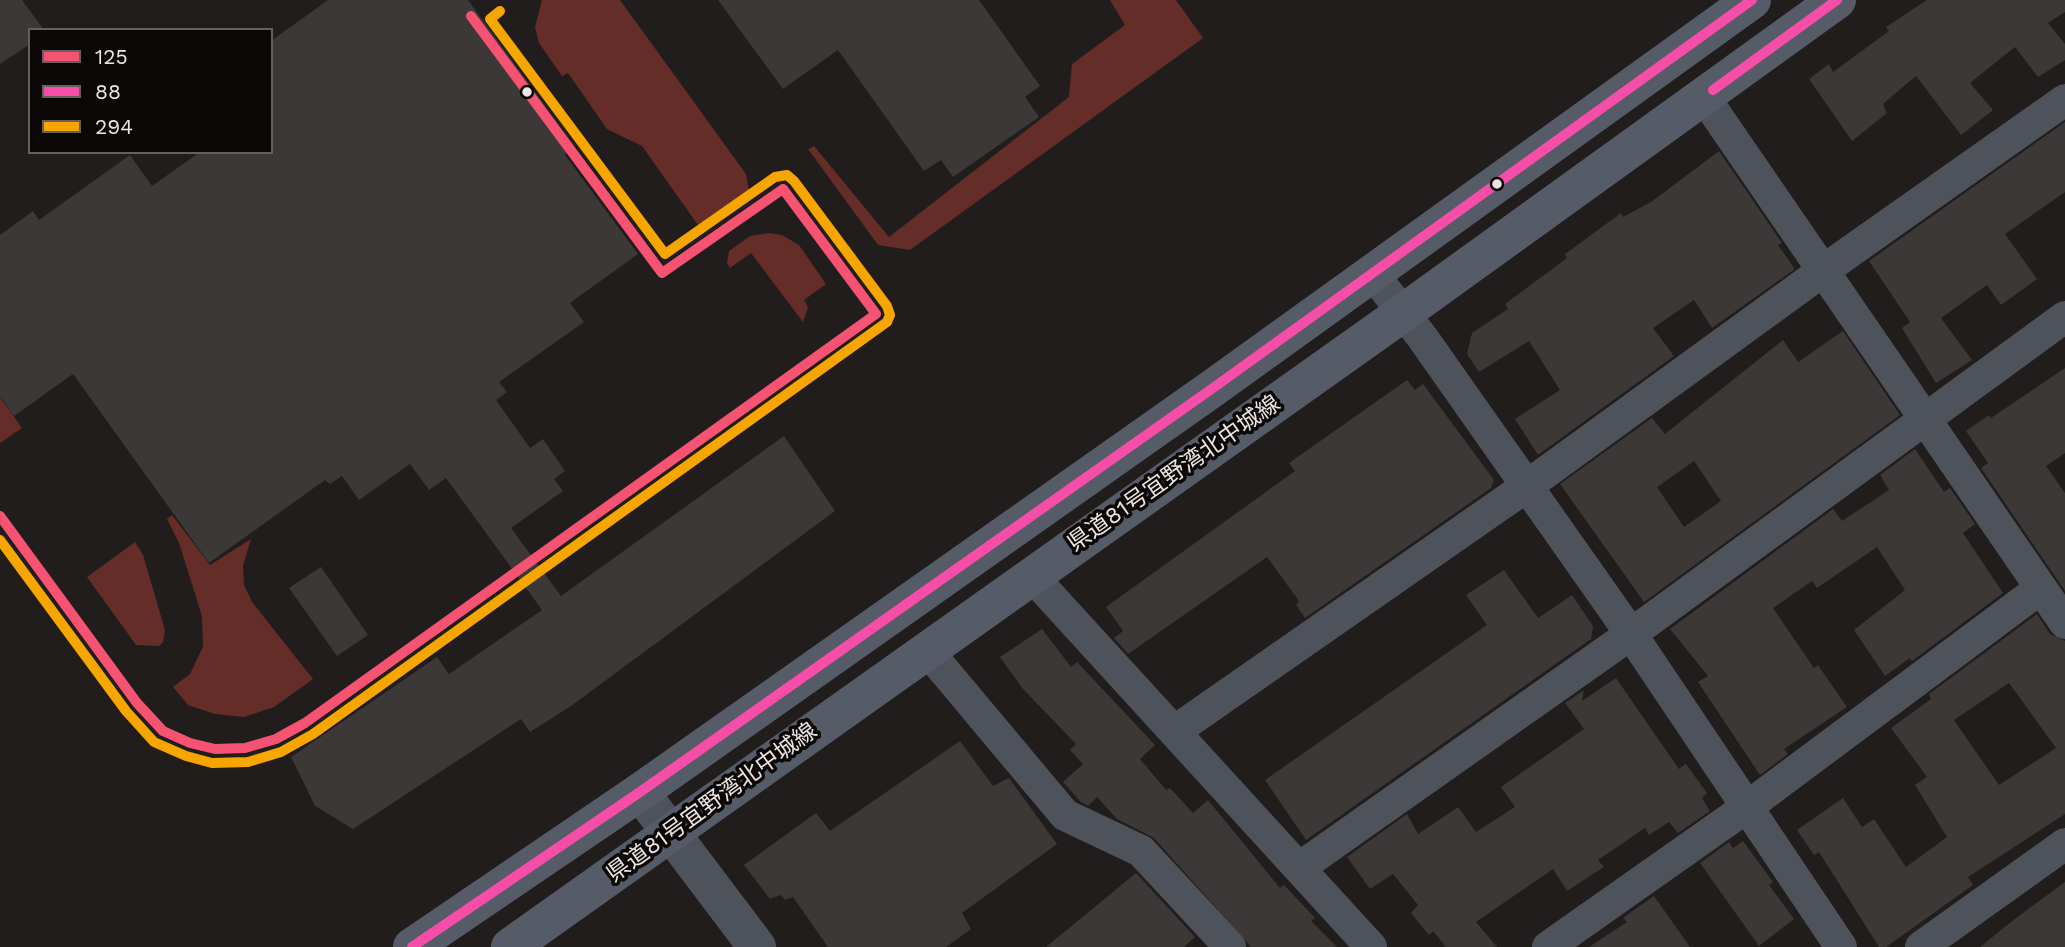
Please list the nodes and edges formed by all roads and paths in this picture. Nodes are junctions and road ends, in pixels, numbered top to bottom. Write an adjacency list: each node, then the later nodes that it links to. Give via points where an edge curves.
1 (1752, 0): 6 (main road, 県道81号宜野湾北中城線)
2 (1837, 0): 3 (main road, 県道81号宜野湾北中城線)
3 (1704, 97): 5 (street); 7 (main road, 県道81号宜野湾北中城線)
4 (2065, 100): 5 (street)
5 (1824, 270): 9 (street); 10 (street)
6 (1373, 274): 7 (street); 17 (main road, 県道81号宜野湾北中城線)
7 (1403, 313): 10 (street); 11 (main road, 県道81号宜野湾北中城線)
8 (2065, 317): 9 (street)
9 (1927, 418): 12 (street); 14 (street)
10 (1527, 486): 14 (street); 16 (street)
11 (1031, 575): 15 (main road, 県道81号宜野湾北中城線); 16 (street)
12 (2041, 587): 13 (street); 18 (street)
13 (2065, 623)
14 (1631, 634): 18 (street); 21 (street)
15 (926, 649): 19 (main road, 県道81号宜野湾北中城線); 22 (street, via 1065,814 1141,851)
16 (1175, 731): 21 (street)
17 (640, 792): 19 (street); 23 (main road, 県道81号宜野湾北中城線)
18 (1748, 807): 27 (street); 28 (street)
19 (669, 833): 24 (main road, 県道81号宜野湾北中城線); 25 (street)
20 (2065, 844): 29 (street)
21 (1299, 868): 26 (street)
22 (1214, 942)
23 (412, 947)
24 (510, 947)
25 (757, 947)
26 (1371, 947)
27 (1548, 947)
28 (1842, 947)
29 (1921, 947)

